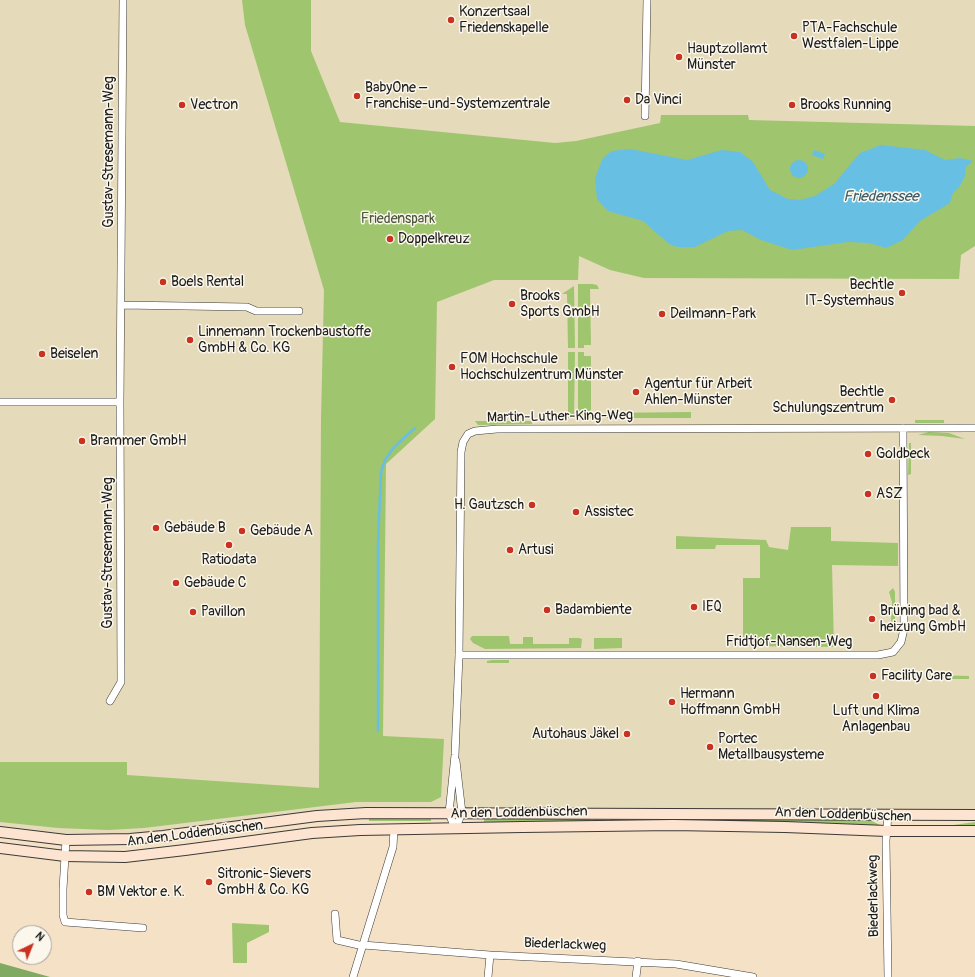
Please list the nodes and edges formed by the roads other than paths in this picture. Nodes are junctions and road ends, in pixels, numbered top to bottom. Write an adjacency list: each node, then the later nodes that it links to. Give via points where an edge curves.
1 (123, 0): 4 (street, Gustav-Stresemann-Weg)
2 (647, 0): 3 (street)
3 (646, 116)
4 (122, 305): 5 (street, via 247,307 256,310); 7 (street, Gustav-Stresemann-Weg)
5 (299, 311)
6 (0, 402): 7 (street)
7 (120, 402): 11 (street, Gustav-Stresemann-Weg, via 121,682)
8 (903, 428): 9 (street, Martin-Luther-King-Weg); 10 (street, Martin-Luther-King-Weg, via 497,429 472,432 465,438 461,452); 10 (street, Fridtjof-Nansen-Weg, via 904,629 901,642 893,652 878,655)
9 (975, 428)
10 (459, 656): 12 (street, Martin-Luther-King-Weg)
11 (110, 701)
12 (455, 755): 13 (street, Martin-Luther-King-Weg); 14 (street, Martin-Luther-King-Weg)
13 (449, 813): 14 (main road, An den Loddenbüschen); 18 (street, Martin-Luther-King-Weg); 22 (main road, An den Loddenbüschen, via 317,816 164,836)
14 (462, 813): 15 (main road, An den Loddenbüschen); 18 (street, Martin-Luther-King-Weg)
15 (888, 814): 16 (main road, An den Loddenbüschen); 19 (street, Biederlackweg)
16 (975, 815)
17 (394, 829): 18 (main road, An den Loddenbüschen); 24 (main road, An den Loddenbüschen, via 312,833 125,857); 27 (street, via 393,847)
18 (455, 829): 19 (main road, An den Loddenbüschen, via 673,825)
19 (887, 831): 20 (main road, An den Loddenbüschen); 34 (street, Biederlackweg)
20 (975, 831)
21 (0, 832): 22 (main road, An den Loddenbüschen)
22 (66, 840): 24 (street)
23 (0, 848): 24 (main road, An den Loddenbüschen)
24 (65, 856): 26 (street, via 65,922)
25 (335, 914): 27 (street, Biederlackweg, via 337,940)
26 (143, 928)
27 (363, 945): 28 (street, Biederlackweg); 30 (street)
28 (490, 955): 29 (street, Biederlackweg); 31 (street)
29 (638, 961): 32 (street); 33 (street, Biederlackweg, via 676,964)
30 (352, 977)
31 (488, 977)
32 (636, 977)
33 (753, 977)
34 (888, 977)

